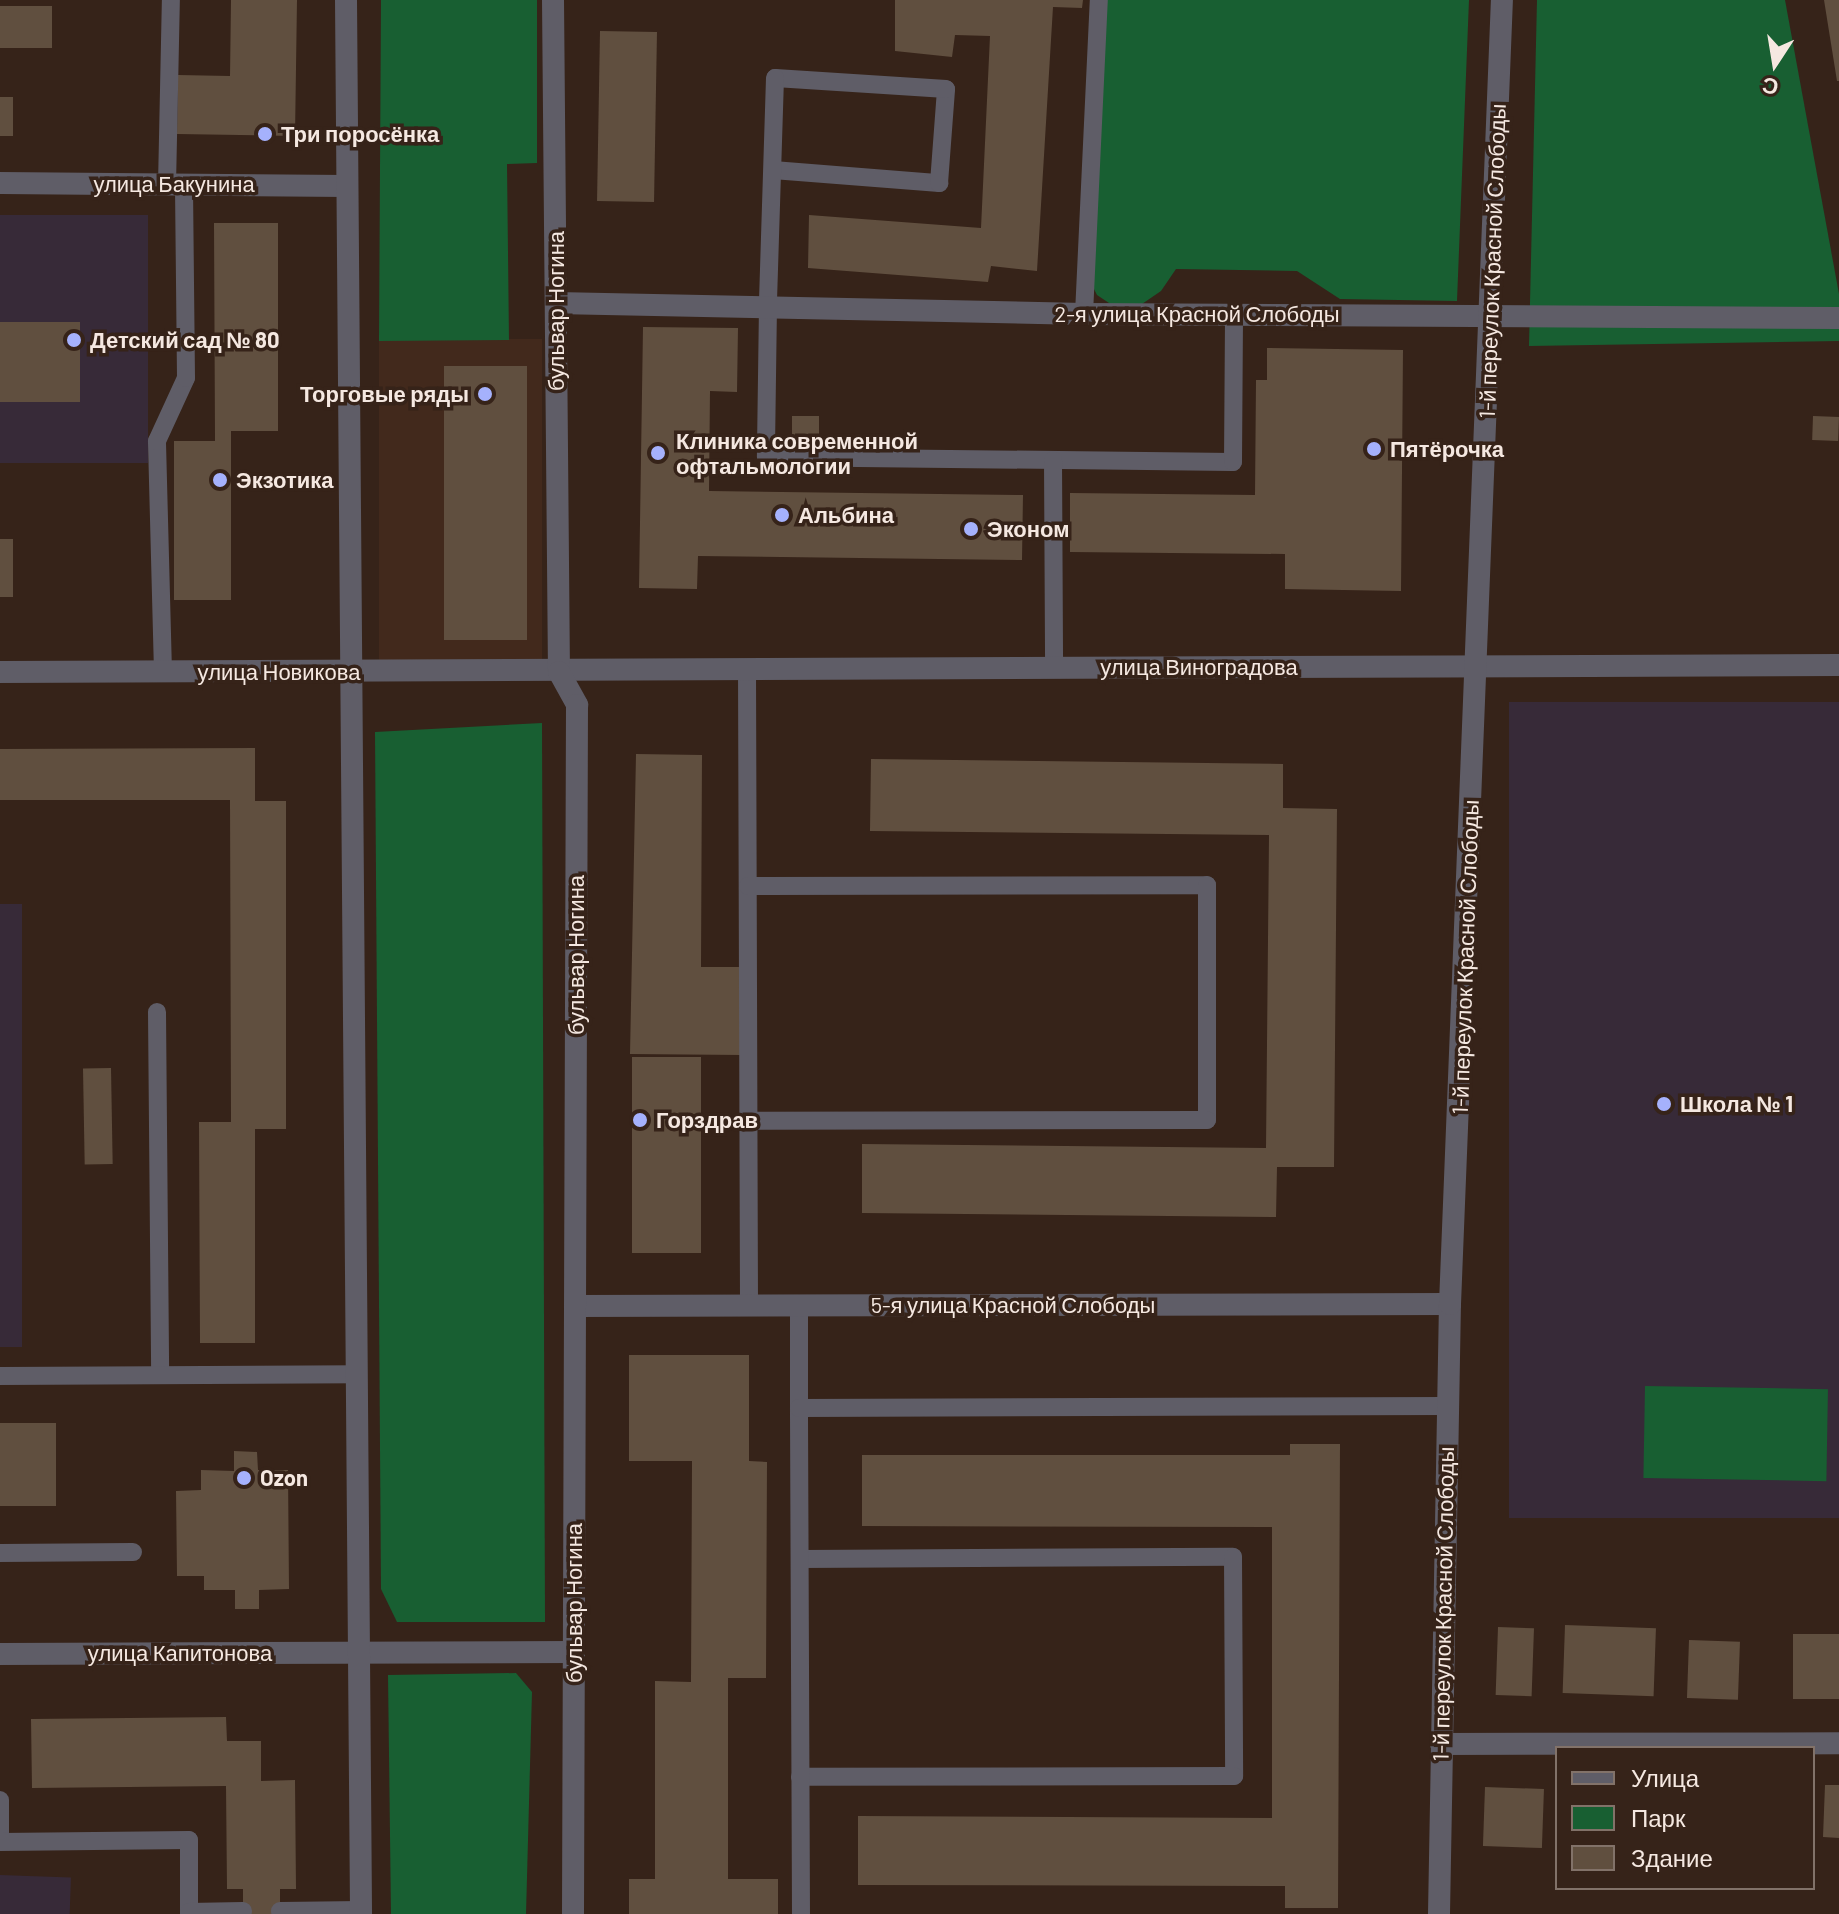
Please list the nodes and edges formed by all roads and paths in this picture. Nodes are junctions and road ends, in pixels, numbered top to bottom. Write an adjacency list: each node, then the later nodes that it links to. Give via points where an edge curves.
1 (171, 0): 8 (lane)
2 (346, 0): 9 (street)
3 (553, 0): 10 (street, бульвар Ногина)
4 (1099, 0): 12 (lane)
5 (1502, 0): 14 (street, 1-й переулок Красной Слободы)
6 (773, 170): 6 (lane, via 775,78 946,89 939,183); 11 (lane)
7 (0, 183): 8 (street, улица Бакунина)
8 (175, 185): 9 (street, улица Бакунина); 22 (lane, via 186,378 157,441)
9 (347, 186): 23 (street)
10 (556, 303): 11 (street, 2-я улица Красной Слободы); 24 (street, бульвар Ногина)
11 (768, 305): 12 (street, 2-я улица Красной Слободы); 16 (lane, via 766,457)
12 (1084, 314): 13 (street, 2-я улица Красной Слободы)
13 (1234, 314): 14 (street, 2-я улица Красной Слободы); 16 (lane, via 1233,462)
14 (1490, 316): 15 (street, 2-я улица Красной Слободы); 18 (street, 1-й переулок Красной Слободы)
15 (1839, 318)
16 (1053, 460): 19 (lane)
17 (1839, 665): 18 (street, улица Виноградова)
18 (1476, 666): 19 (street, улица Виноградова); 28 (street, 1-й переулок Красной Слободы)
19 (1054, 667): 20 (street, улица Виноградова)
20 (747, 668): 24 (street, улица Виноградова); 25 (lane)
21 (0, 672): 22 (street, улица Новикова)
22 (163, 672): 23 (street, улица Новикова)
23 (351, 672): 24 (street, улица Новикова); 32 (street)
24 (559, 672): 29 (street, бульвар Ногина, via 577,705)
25 (748, 886): 27 (lane); 27 (lane, via 1207,885 1207,1120)
26 (157, 1012): 33 (lane)
27 (748, 1121): 30 (lane)
28 (1450, 1304): 31 (street, 5-я улица Красной Слободы); 35 (street, 1-й переулок Красной Слободы)
29 (575, 1306): 30 (street, 5-я улица Красной Слободы); 41 (street, бульвар Ногина)
30 (749, 1306): 31 (street, 5-я улица Красной Слободы)
31 (799, 1306): 36 (lane)
32 (357, 1374): 33 (lane); 40 (street)
33 (160, 1375): 34 (lane)
34 (0, 1376)
35 (1447, 1406): 36 (lane); 44 (street, 1-й переулок Красной Слободы)
36 (799, 1408): 39 (lane)
37 (133, 1552): 38 (lane)
38 (0, 1553)
39 (800, 1559): 45 (lane); 45 (lane, via 1233,1557 1234,1776)
40 (359, 1652): 41 (street, улица Капитонова); 42 (street, улица Капитонова); 49 (street)
41 (574, 1652): 51 (street, бульвар Ногина)
42 (0, 1654)
43 (1839, 1743): 44 (street)
44 (1441, 1744): 53 (street, 1-й переулок Красной Слободы)
45 (800, 1777): 52 (lane)
46 (0, 1800): 50 (lane, via 0,1842 189,1840)
47 (243, 1911): 50 (lane)
48 (280, 1911): 49 (lane)
49 (361, 1912)
50 (189, 1913)
51 (573, 1914)
52 (801, 1914)
53 (1439, 1914)

